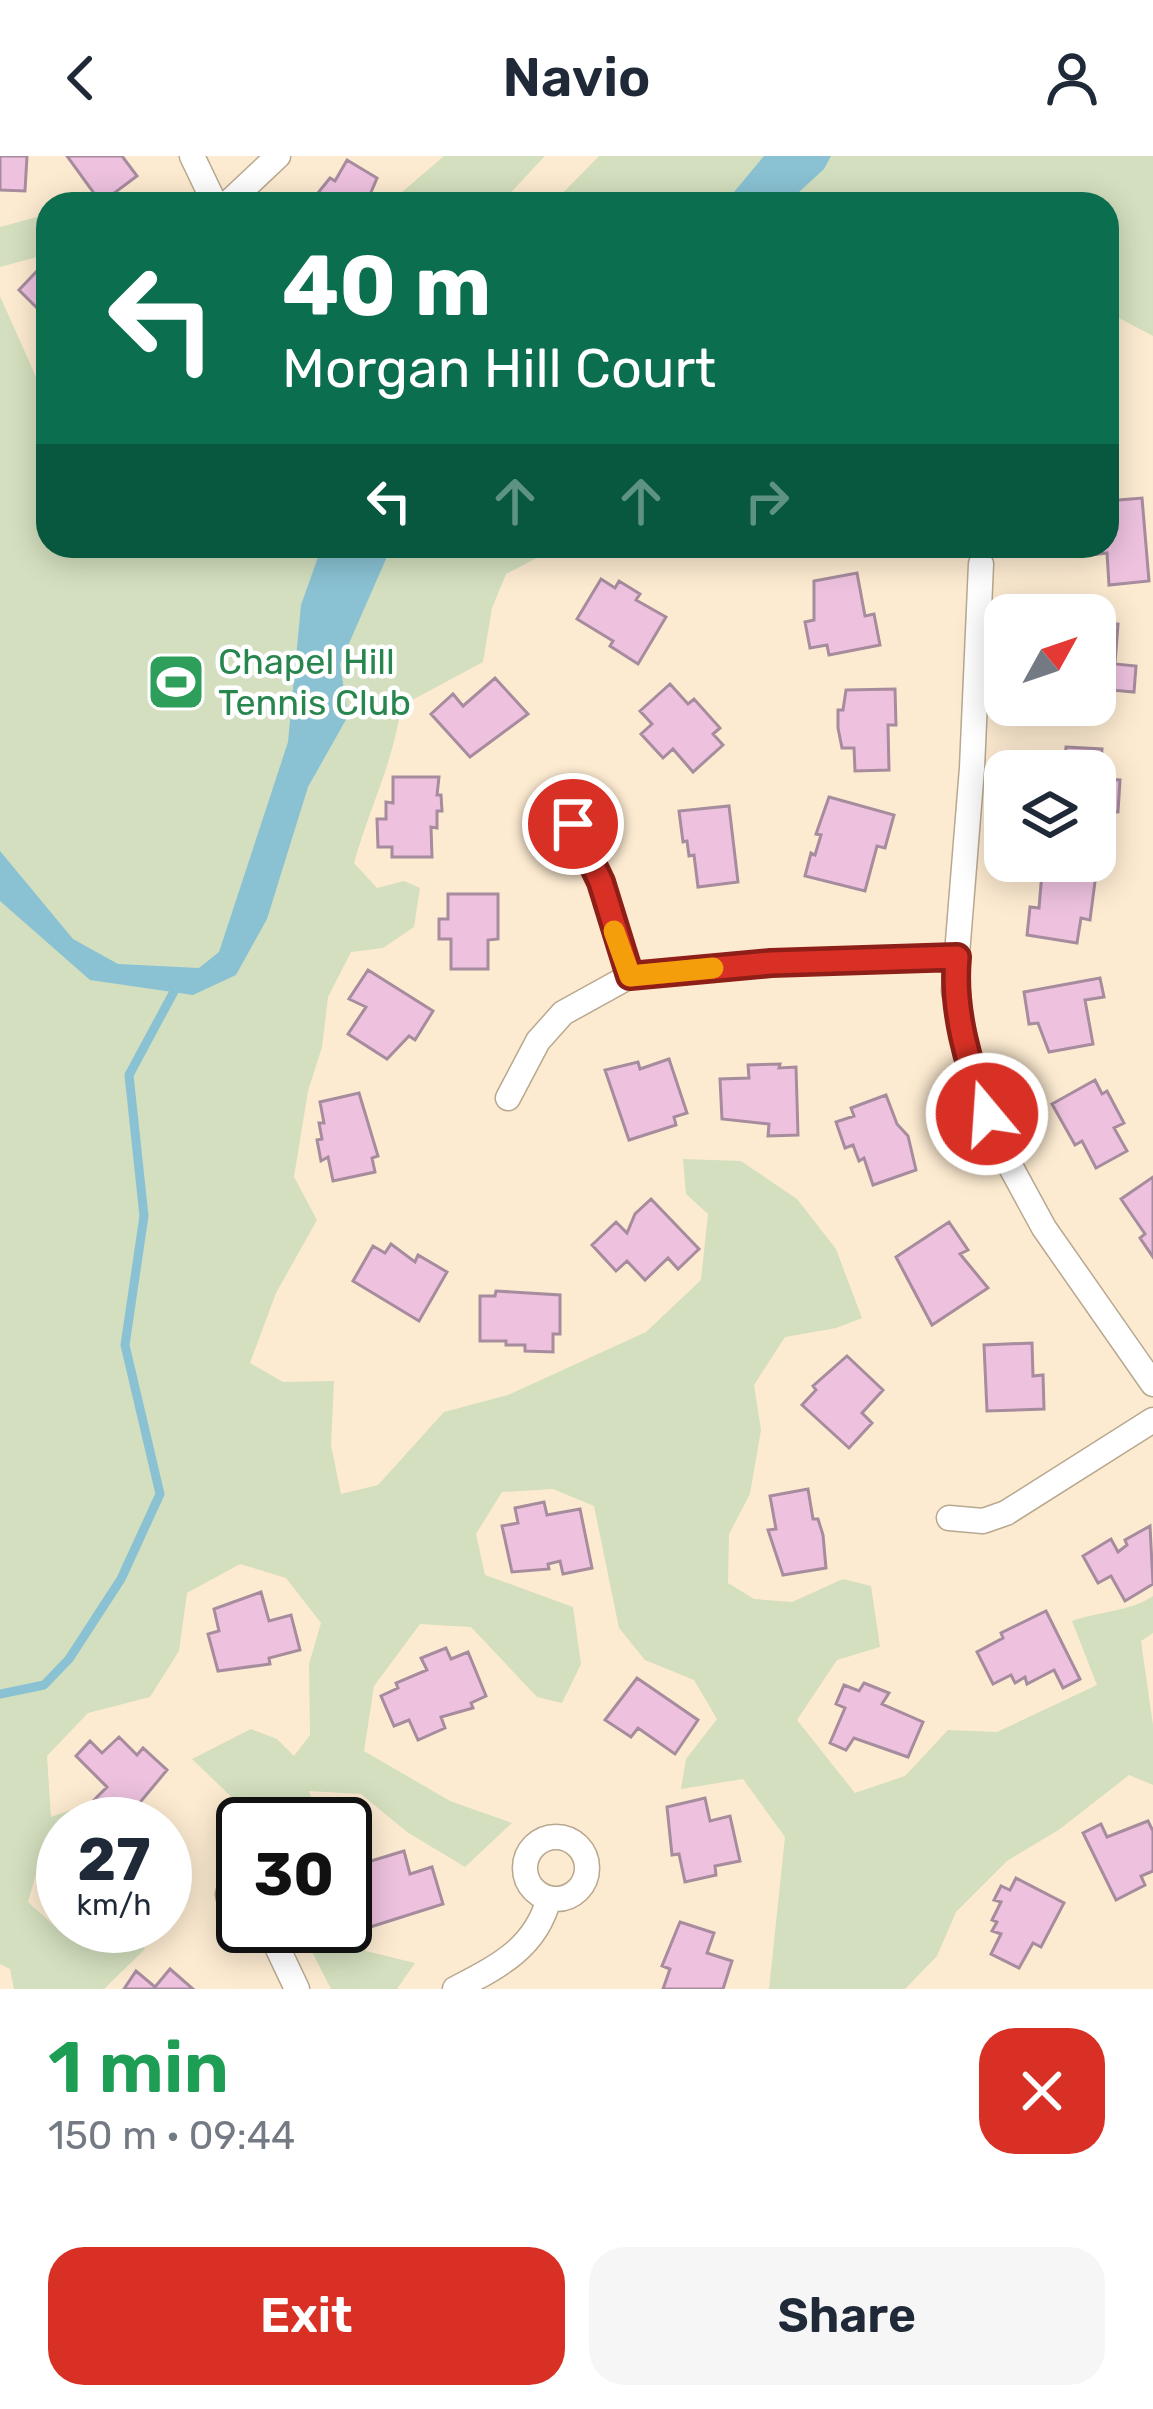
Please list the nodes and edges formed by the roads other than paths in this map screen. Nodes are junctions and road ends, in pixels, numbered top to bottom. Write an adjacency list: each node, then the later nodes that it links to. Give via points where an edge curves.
1 (192, 156): 3 (street)
2 (278, 156): 4 (street)
3 (209, 192)
4 (240, 192)
5 (981, 564): 7 (street)
6 (573, 824): 8 (street)
7 (957, 957): 8 (street); 10 (street, via 954,992 1000,1149 1044,1228)
8 (630, 976): 9 (street, via 562,1013)
9 (508, 1098)
10 (1153, 1384)
11 (1153, 1420): 12 (street, via 1006,1513)
12 (949, 1518)
13 (549, 1898): 16 (street, via 523,1949)
14 (283, 1953): 15 (street)
15 (297, 1989)
16 (455, 1989)

